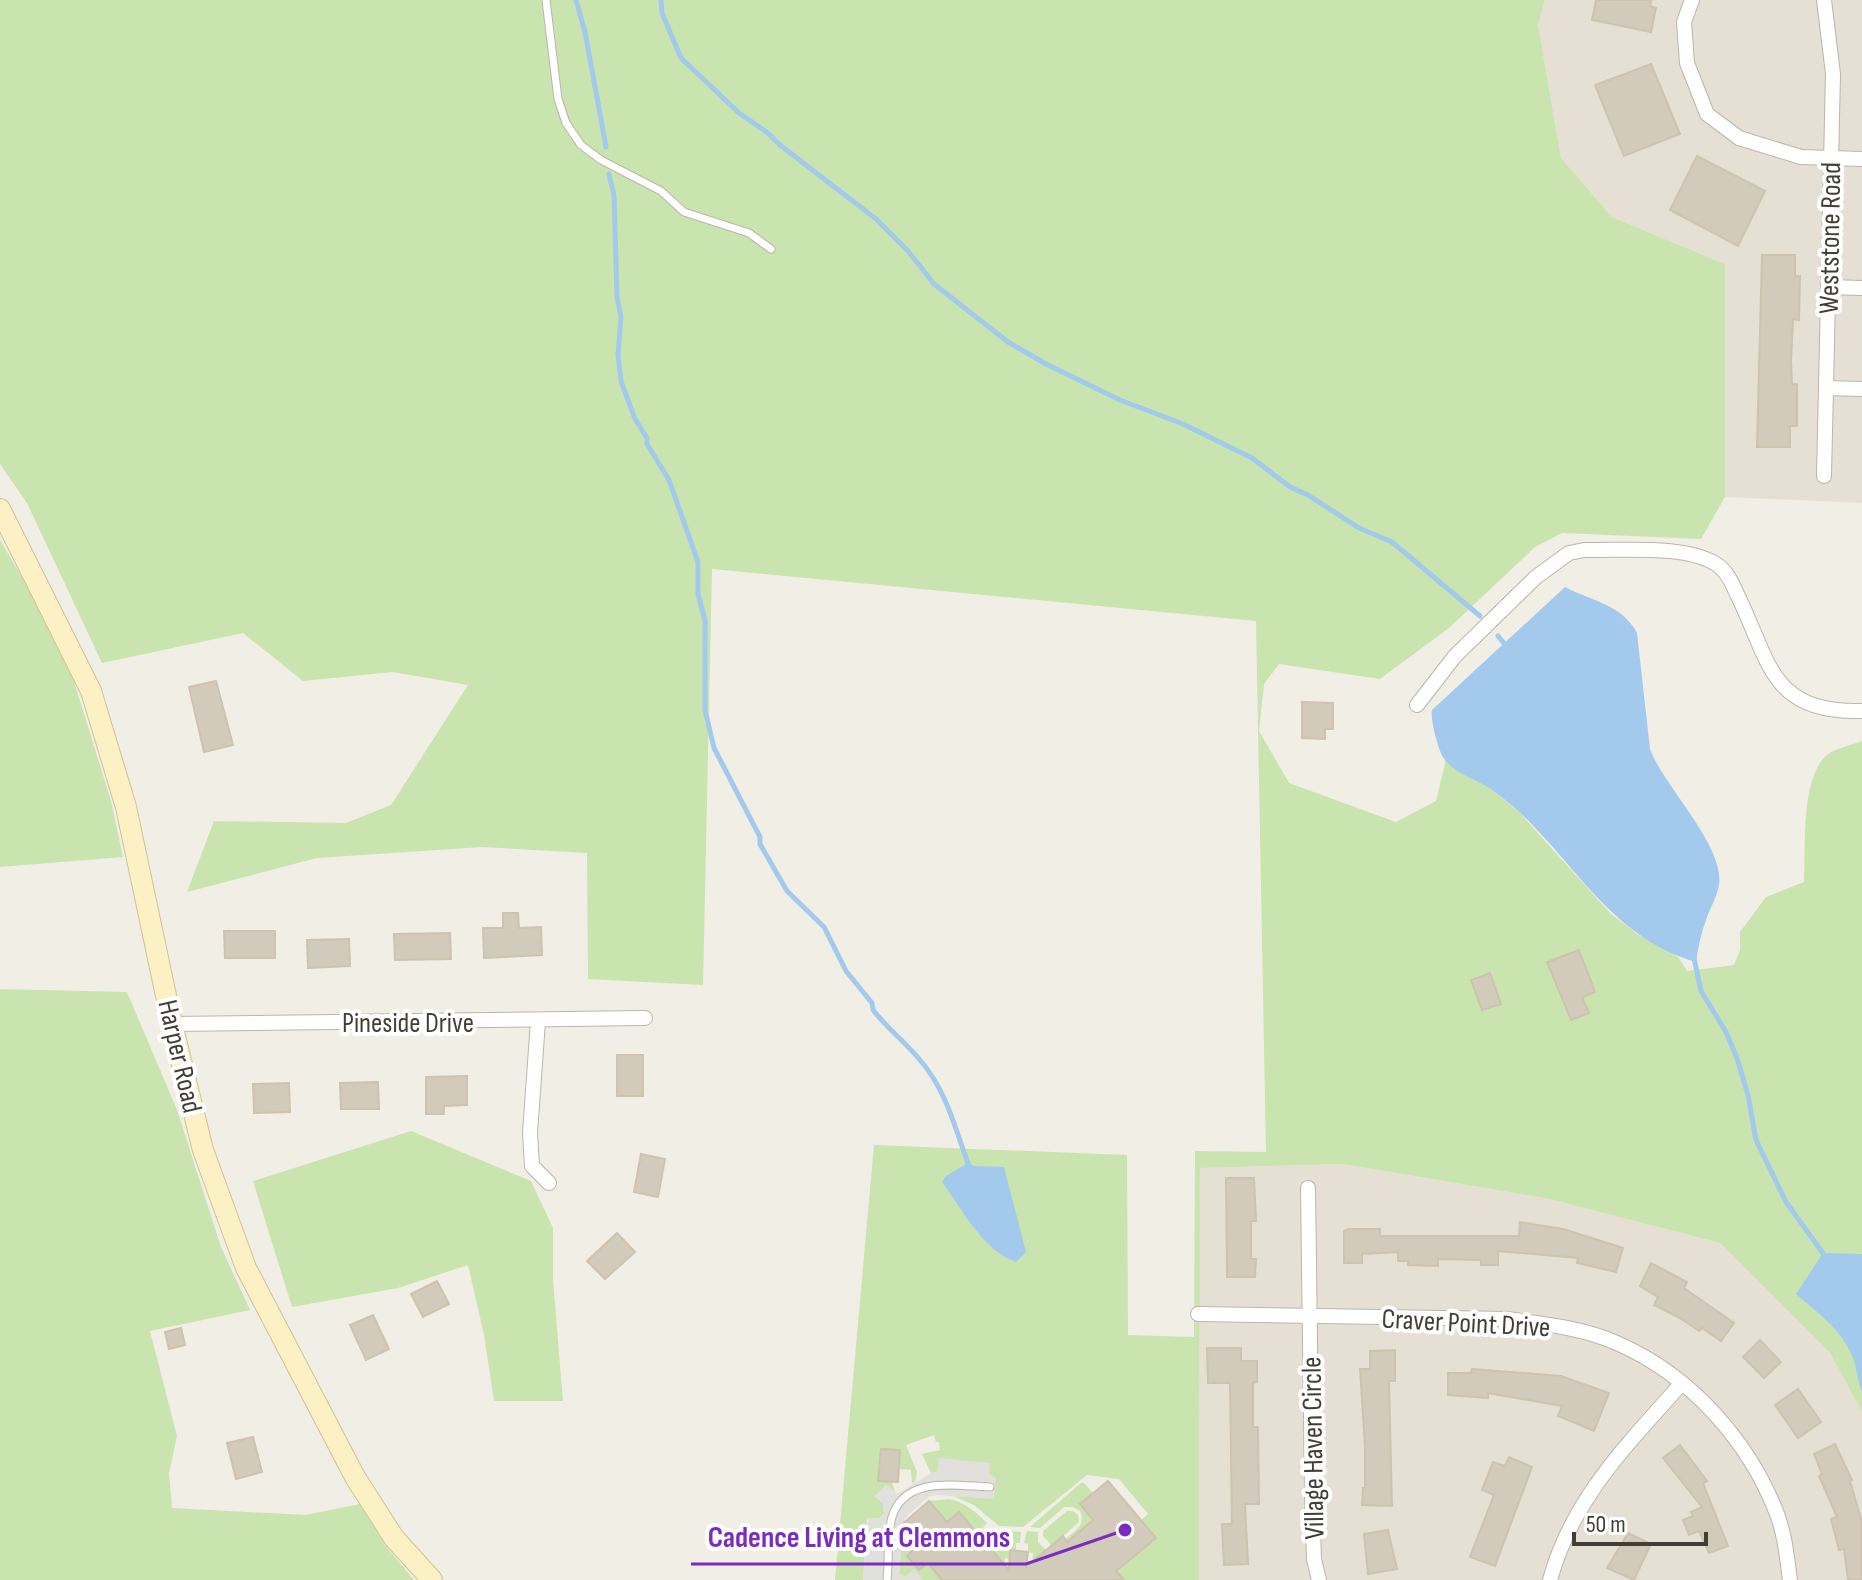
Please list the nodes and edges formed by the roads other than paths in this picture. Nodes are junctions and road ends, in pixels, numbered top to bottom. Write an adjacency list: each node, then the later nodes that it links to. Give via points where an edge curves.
1 (546, 0): 6 (lane, via 558,99 581,145 661,191 684,212 749,233)
2 (1692, 0): 4 (street, via 1684,22 1687,63 1707,114 1739,138 1801,157)
3 (1824, 0): 4 (street, Weststone Road, via 1833,74)
4 (1831, 158): 5 (street); 7 (street, Weststone Road)
5 (1862, 159)
6 (771, 249)
7 (1828, 287): 8 (street); 9 (street, Weststone Road)
8 (1862, 288)
9 (1826, 388): 10 (street); 11 (street, Weststone Road)
10 (1862, 389)
11 (1824, 476)
12 (0, 509): 17 (street, Harper Road, via 91,691 126,807)
13 (1417, 705): 14 (street, via 1455,656 1536,577 1569,553 1584,550 1668,552 1719,565 1782,686 1823,709)
14 (1862, 711)
15 (645, 1018): 16 (street, Pineside Drive)
16 (538, 1021): 17 (street, Pineside Drive); 18 (street, via 532,1166)
17 (172, 1024): 24 (street, Harper Road, via 203,1150 246,1268 355,1477 394,1538)
18 (549, 1183)
19 (1308, 1188): 21 (street, Village Haven Circle)
20 (1198, 1314): 21 (street, Craver Point Drive)
21 (1310, 1315): 22 (street, Craver Point Drive, via 1507,1319 1557,1326 1619,1344); 26 (street, Village Haven Circle, via 1314,1559)
22 (1682, 1383): 27 (street, via 1582,1502); 28 (street, Craver Point Drive, via 1721,1421 1757,1474 1777,1514)
23 (990, 1487): 25 (lane, via 922,1486 904,1499 892,1517)
24 (429, 1579)
25 (887, 1580)
26 (1319, 1580)
27 (1550, 1580)
28 (1790, 1580)

